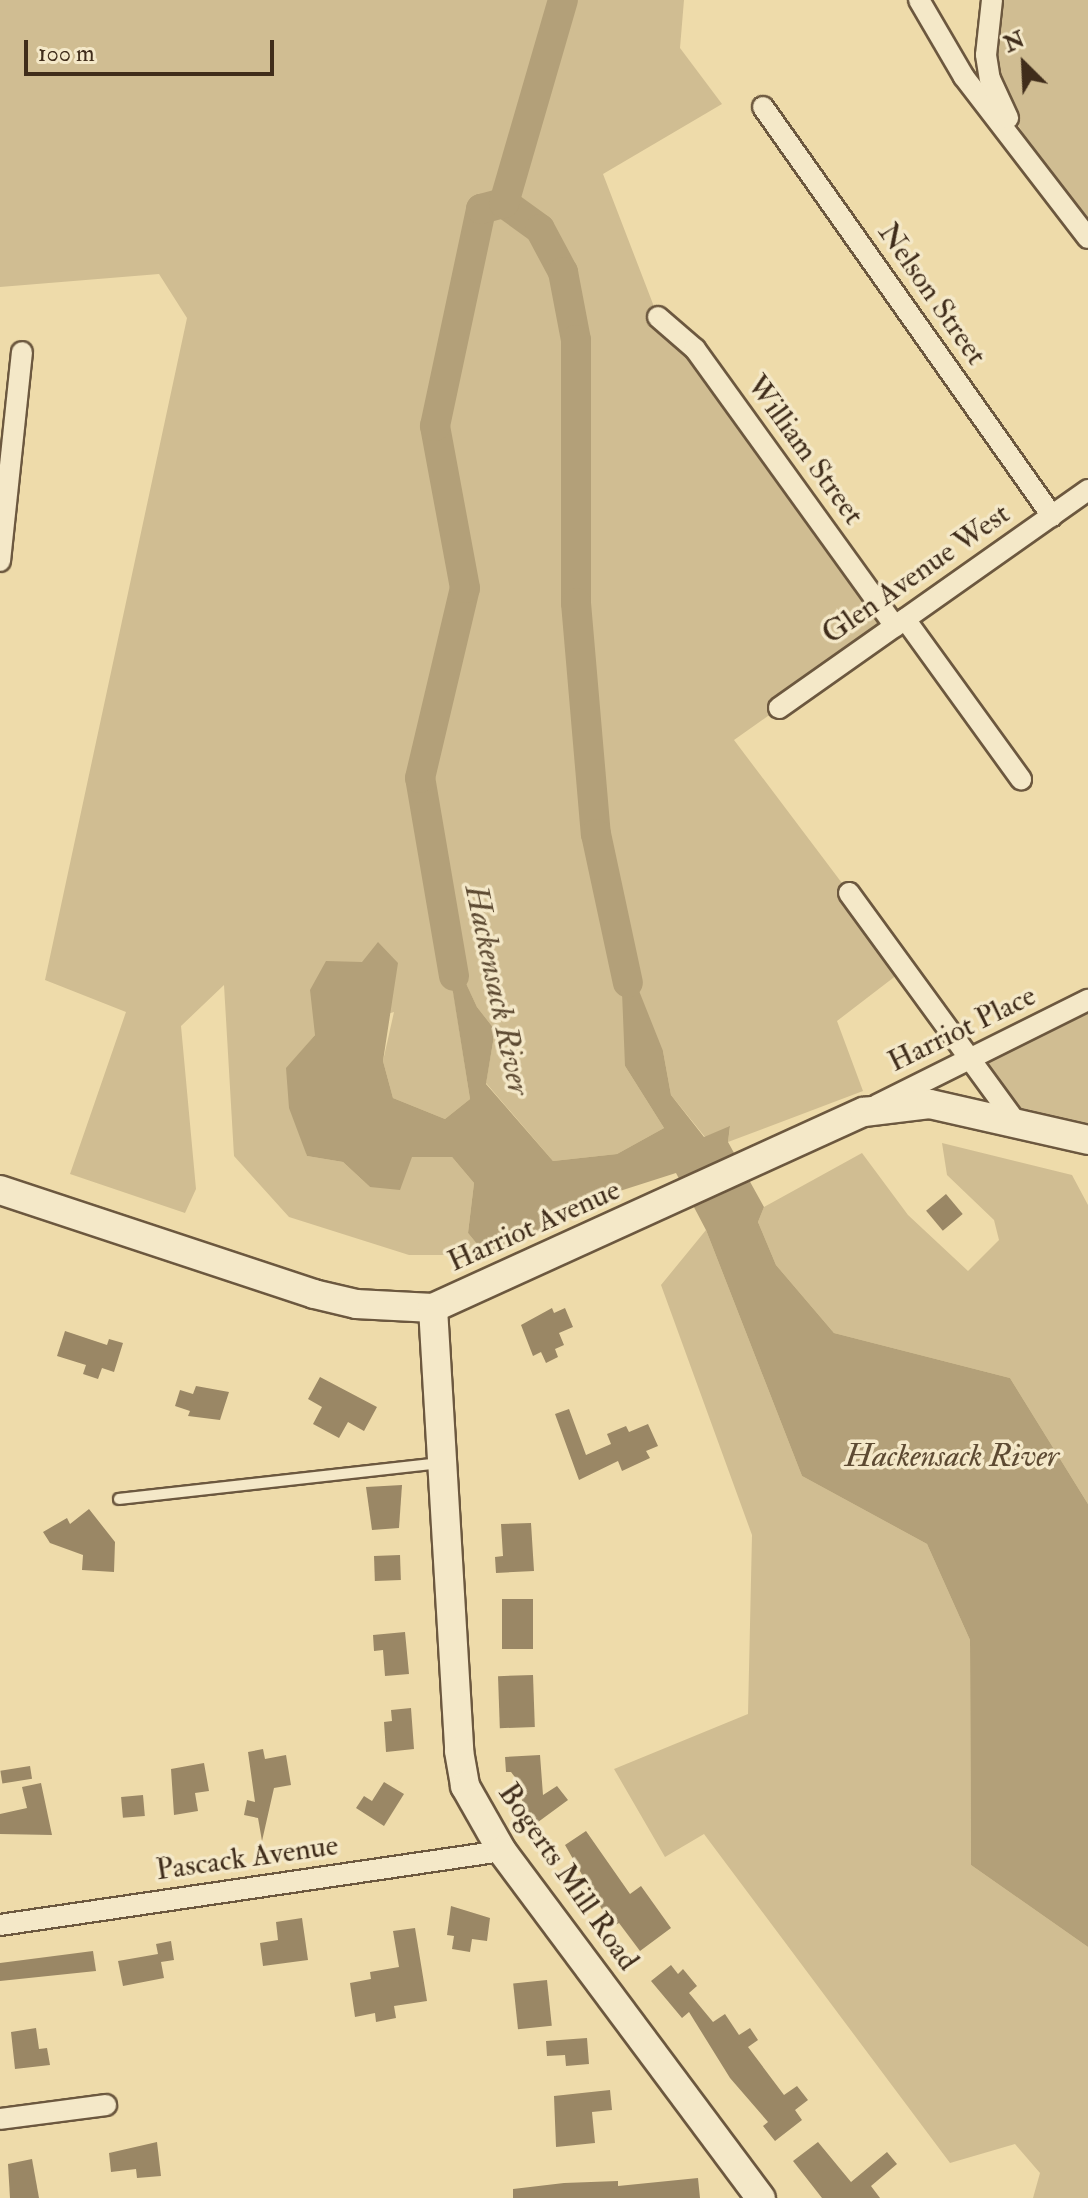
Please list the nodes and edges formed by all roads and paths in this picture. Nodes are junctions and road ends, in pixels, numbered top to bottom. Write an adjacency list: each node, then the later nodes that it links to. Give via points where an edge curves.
1 (919, 0): 4 (street, via 964,77)
2 (992, 0): 4 (street, via 986,26 990,79)
3 (763, 107): 9 (street, Nelson Street)
4 (1032, 160): 5 (street)
5 (1088, 238)
6 (658, 317): 11 (street, William Street, via 695,349)
7 (22, 352): 10 (street)
8 (1088, 490): 9 (street, Glen Avenue West)
9 (1052, 516): 11 (street, Glen Avenue West)
10 (0, 561)
11 (900, 622): 12 (street, Glen Avenue West); 13 (street, William Street)
12 (779, 708)
13 (1021, 779)
14 (849, 893): 16 (street)
15 (1088, 1000): 16 (street, Harriot Place)
16 (972, 1056): 17 (street, Harriot Place); 18 (street)
17 (864, 1112): 18 (street, Harriot Avenue, via 930,1104); 21 (street, Harriot Avenue)
18 (1017, 1123): 19 (street, Harriot Avenue)
19 (1088, 1140)
20 (0, 1190): 21 (street, Harriot Avenue, via 314,1294 356,1304)
21 (433, 1308): 22 (street, Bogerts Mill Road)
22 (442, 1462): 23 (lane); 24 (street, Bogerts Mill Road, via 459,1751 470,1797)
23 (119, 1499)
24 (502, 1851): 25 (street, Pascack Avenue); 28 (street, Bogerts Mill Road)
25 (0, 1925)
26 (106, 2105): 27 (street)
27 (0, 2119)
28 (761, 2198)

